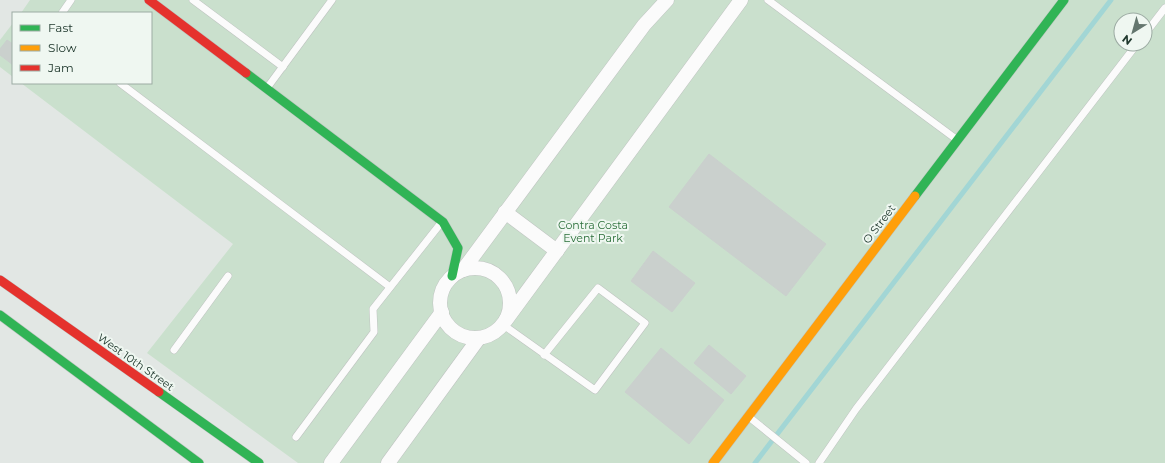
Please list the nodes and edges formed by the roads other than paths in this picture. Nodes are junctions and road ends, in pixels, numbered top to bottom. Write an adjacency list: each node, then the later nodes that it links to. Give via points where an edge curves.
1 (71, 0): 10 (lane)
2 (149, 0): 15 (street)
3 (193, 0): 13 (lane)
4 (332, 0): 13 (lane)
5 (667, 0): 17 (street, via 644,25)
6 (740, 0): 19 (street)
7 (768, 0): 16 (lane)
8 (1064, 0): 16 (street, O Street)
9 (1165, 8): 11 (lane)
10 (63, 12)
11 (1153, 24)
12 (1131, 52): 38 (lane, via 861,403)
13 (283, 67): 15 (lane)
14 (121, 84): 23 (lane)
15 (267, 88): 18 (street)
16 (958, 140): 30 (street, O Street)
17 (505, 212): 19 (street); 20 (street)
18 (443, 222): 20 (street, via 458,248); 23 (lane)
19 (557, 251): 26 (street)
20 (458, 273): 24 (street, via 445,285 441,297); 26 (street, via 475,268 487,270 497,276 510,296 510,308)
21 (228, 276): 28 (lane)
22 (0, 280): 33 (street, West 10th Street)
23 (390, 287): 31 (lane, via 374,309 374,332)
24 (442, 312): 27 (street, via 450,327 458,333); 34 (street)
25 (0, 315): 32 (street)
26 (504, 322): 27 (street, via 489,335); 29 (lane)
27 (479, 338): 35 (street)
28 (174, 350)
29 (544, 355): 29 (lane, via 595,390 644,323 598,288)
30 (748, 417): 36 (street, O Street); 37 (lane)
31 (296, 437)
32 (199, 463)
33 (259, 463)
34 (331, 463)
35 (388, 463)
36 (713, 463)
37 (806, 463)
38 (819, 463)

